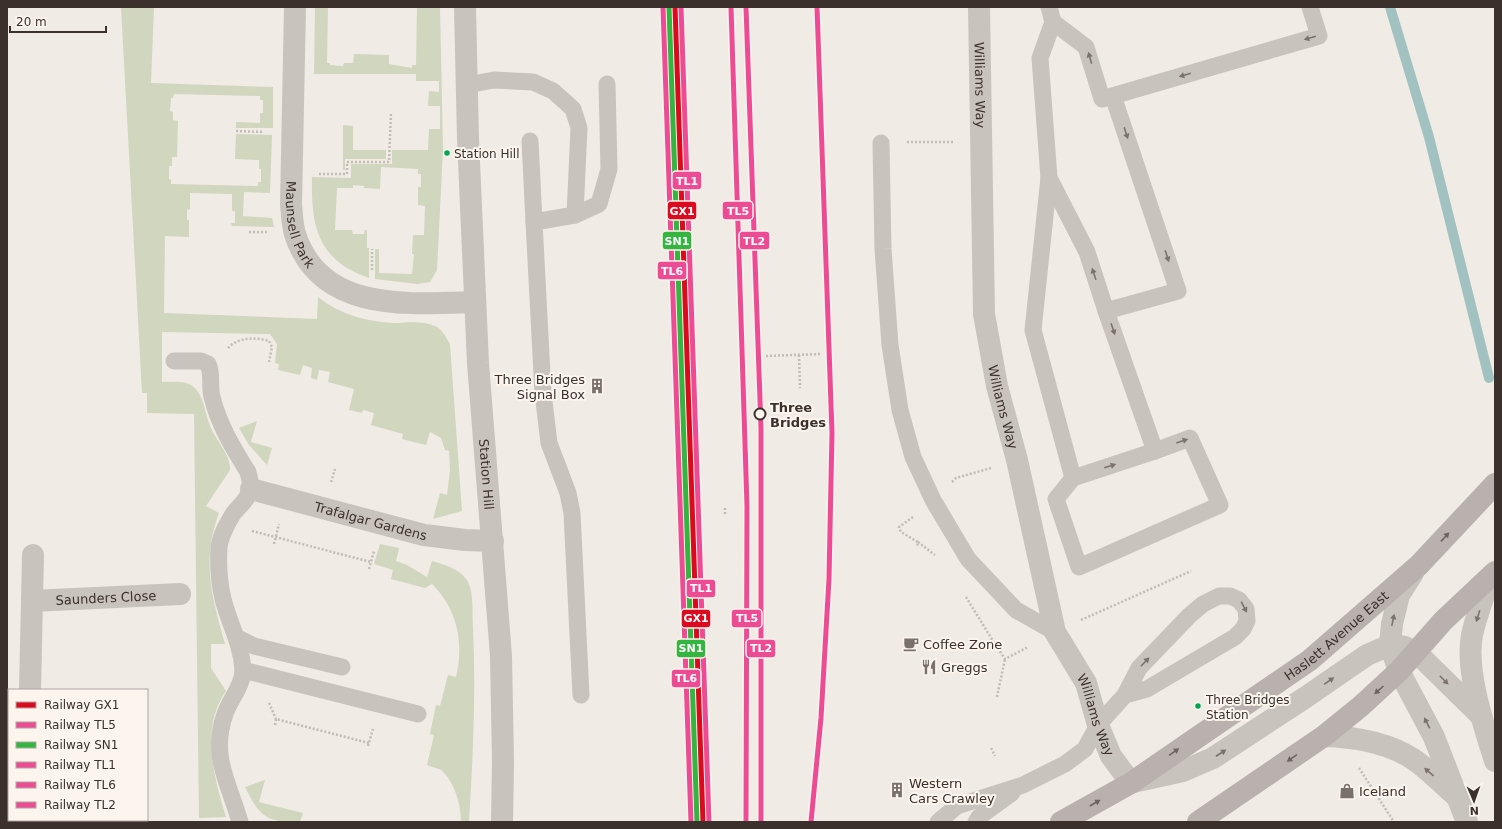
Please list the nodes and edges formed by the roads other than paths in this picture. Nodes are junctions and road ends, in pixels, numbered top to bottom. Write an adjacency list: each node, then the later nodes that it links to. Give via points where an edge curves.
1 (295, 7): 14 (street, Maunsell Park, via 291,204 295,233 304,254 329,282 349,294 378,300 423,303)
2 (465, 7): 7 (street, Station Hill)
3 (979, 7): 27 (street, Williams Way, via 984,314 997,386 1028,506)
4 (1310, 7): 8 (lane, one-way to 8, via 1319,36)
5 (1051, 15): 8 (lane, one-way to 5, via 1102,99 1086,47); 11 (lane, via 1040,58)
6 (607, 84): 12 (lane, via 609,168 599,204)
7 (467, 85): 12 (lane, via 494,80 533,82 553,91 573,109 579,128); 14 (street, Station Hill)
8 (1113, 96): 15 (lane, one-way to 15, via 1178,291)
9 (530, 141): 13 (lane)
10 (880, 143): 27 (lane, via 883,249 890,345 900,410 913,457 933,500 968,559 1016,610)
11 (1049, 178): 15 (lane, one-way to 11, via 1086,252); 18 (lane, via 1033,330)
12 (575, 215): 13 (lane)
13 (534, 222): 35 (lane, via 549,443 568,493 572,513)
14 (475, 302): 21 (street, Station Hill)
15 (1106, 312): 17 (lane, one-way to 17)
16 (174, 361): 20 (lane, via 201,361 208,364 211,370 212,395 221,426 248,472)
17 (1155, 451): 18 (lane, one-way to 17); 18 (lane, one-way to 18, via 1190,438 1220,505 1079,567 1056,499)
18 (1073, 478)
19 (1495, 484): 23 (main road, Haslett Avenue East, one-way to 19)
20 (251, 489): 21 (street, Trafalgar Gardens, via 424,535); 28 (lane, via 227,525 220,546 218,564 223,600)
21 (493, 541): 46 (street, Station Hill, via 501,656)
22 (33, 555): 26 (street)
23 (1419, 565): 29 (street, Haslett Avenue East, one-way to 23, via 1398,595); 42 (main road, Haslett Avenue East, one-way to 23, via 1310,660)
24 (1492, 576): 30 (main road, via 1443,621); 38 (street, one-way to 38, via 1472,635 1471,662)
25 (180, 594): 26 (street, Saunders Close)
26 (32, 601): 34 (street)
27 (1055, 632): 39 (street, Williams Way, via 1086,683)
28 (238, 638): 31 (lane, via 254,646); 32 (lane)
29 (1390, 645): 30 (street, via 1405,647); 33 (street, Haslett Avenue East); 42 (street, Haslett Avenue East, one-way to 29, via 1183,770 1213,758 1367,655)
30 (1417, 653): 33 (main road); 38 (street, one-way to 38)
31 (342, 667)
32 (243, 670): 37 (lane); 45 (lane, via 241,681 226,712 219,743 223,777)
33 (1399, 671): 40 (main road, one-way to 40); 44 (street, Haslett Avenue East, one-way to 33, via 1434,737)
34 (30, 689)
35 (581, 695)
36 (1125, 695): 36 (lane, one-way to 36, via 1139,668 1203,604 1219,596 1230,596 1239,600 1246,609 1247,621 1236,637 1147,689); 39 (lane)
37 (418, 714)
38 (1481, 716): 41 (street)
39 (1098, 725): 42 (street, Williams Way, via 1111,756); 43 (lane, via 1085,749 1065,764)
40 (1324, 736): 44 (street, one-way to 40, via 1413,759 1393,749 1366,740); 50 (main road, one-way to 50)
41 (1495, 761)
42 (1131, 782): 49 (main road, Haslett Avenue East, one-way to 42)
43 (1023, 785): 47 (lane, via 957,806); 48 (lane, via 979,817)
44 (1458, 798): 51 (street, Haslett Avenue East)
45 (240, 822)
46 (502, 822)
47 (938, 822)
48 (976, 822)
49 (1061, 822)
50 (1198, 822)
51 (1468, 822)

